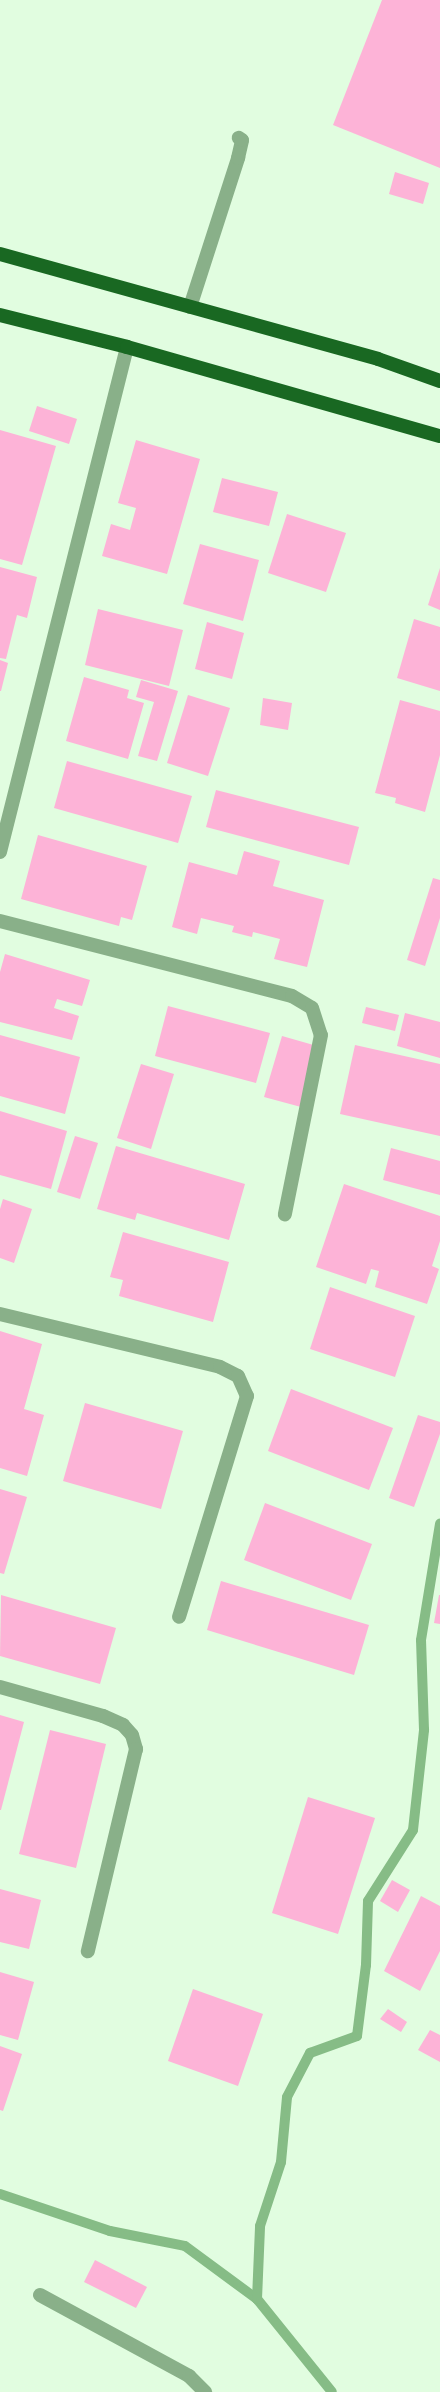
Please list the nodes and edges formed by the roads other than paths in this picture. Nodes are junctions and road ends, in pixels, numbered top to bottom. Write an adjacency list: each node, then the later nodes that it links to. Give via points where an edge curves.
1 (239, 138): 3 (street, via 242,140 238,158)
2 (0, 254): 3 (highway)
3 (190, 307): 6 (highway, via 378,358)
4 (0, 315): 5 (highway)
5 (128, 347): 7 (highway); 8 (street)
6 (440, 381)
7 (440, 436)
8 (0, 852)
9 (0, 921): 10 (street, via 292,996 312,1008 321,1035)
10 (285, 1214)
11 (0, 1314): 12 (street, via 220,1367 238,1376 247,1396)
12 (179, 1617)
13 (0, 1687): 14 (street, via 103,1716 123,1725 132,1735 136,1749)
14 (88, 1951)
15 (40, 2295): 16 (street, via 189,2376)
16 (205, 2392)

